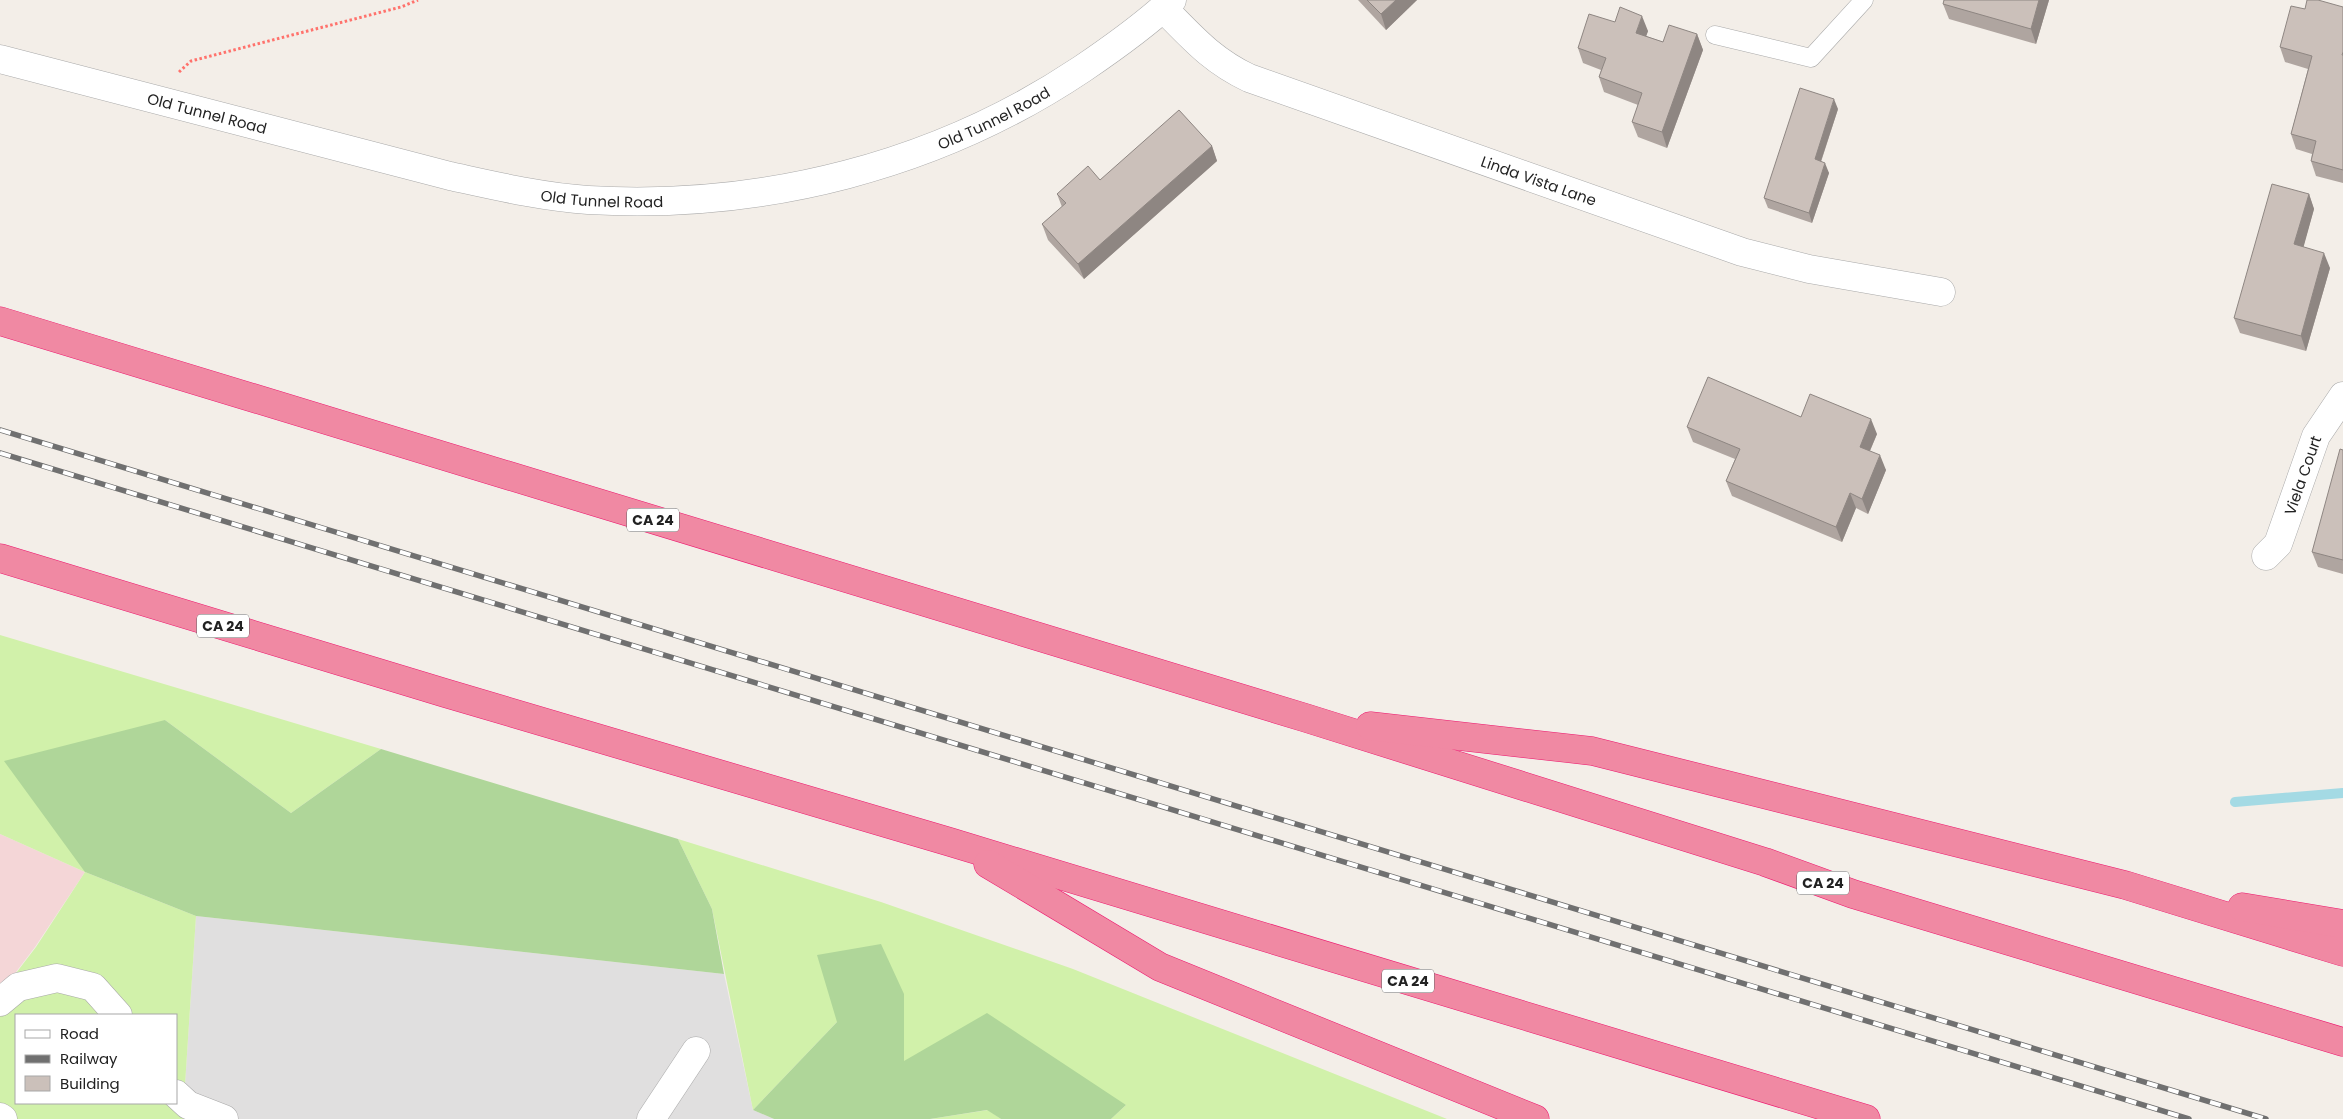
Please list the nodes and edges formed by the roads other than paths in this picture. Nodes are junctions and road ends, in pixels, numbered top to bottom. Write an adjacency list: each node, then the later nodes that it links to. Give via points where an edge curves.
1 (1864, 0): 3 (lane, via 1811,58)
2 (1167, 4): 4 (street, Old Tunnel Road, via 1111,49 1054,88 996,120 929,150 859,173 790,188 655,201 587,200 450,176); 5 (street, Linda Vista Lane, via 1206,51 1225,67 1249,78 1742,252 1809,269)
3 (1715, 35)
4 (0, 59)
5 (1941, 292)
6 (0, 321): 10 (highway, CA 24)
7 (2343, 396): 8 (street, Viela Court, via 2316,436 2278,544)
8 (2266, 556)
9 (0, 558): 11 (highway, CA 24)
10 (1306, 718): 12 (highway, via 1592,751); 17 (highway, CA 24, via 1766,862 1852,894)
11 (950, 842): 24 (highway, via 1160,968); 25 (highway, CA 24)
12 (2125, 885): 13 (highway); 14 (highway)
13 (2343, 924)
14 (2343, 952)
15 (0, 1002): 16 (street, via 18,987 56,978 93,987)
16 (117, 1014)
17 (2343, 1042)
18 (696, 1052): 23 (street)
19 (178, 1096): 22 (street, via 188,1105)
20 (0, 1116): 21 (street)
21 (3, 1119)
22 (224, 1119)
23 (651, 1119)
24 (1535, 1119)
25 (1866, 1119)

